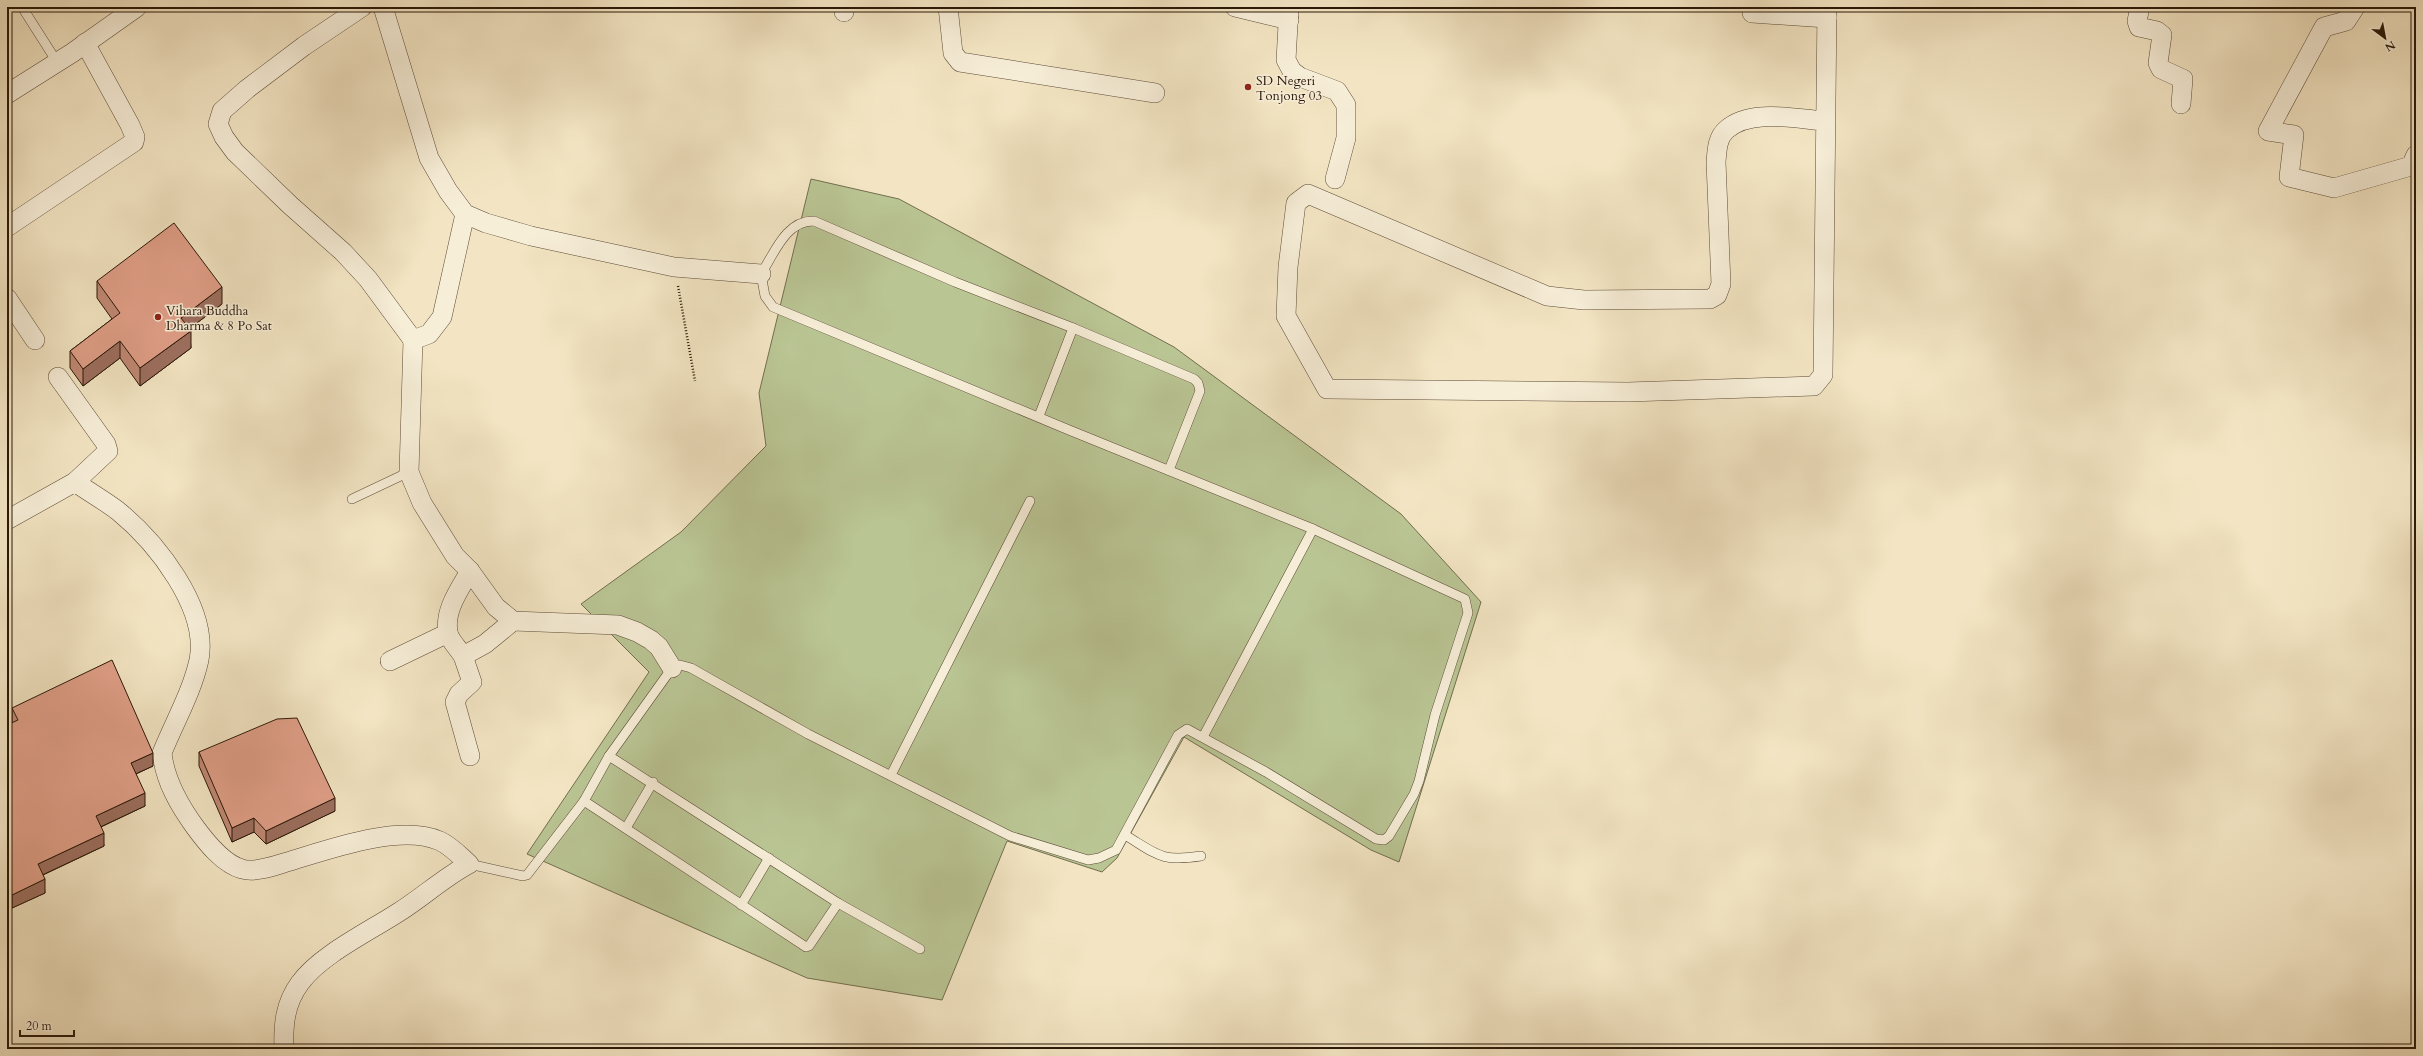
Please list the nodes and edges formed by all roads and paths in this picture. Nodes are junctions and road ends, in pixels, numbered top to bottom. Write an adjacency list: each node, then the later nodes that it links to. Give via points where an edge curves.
1 (22, 7): 13 (lane)
2 (137, 7): 12 (street)
3 (362, 7): 27 (street, via 304,46 247,90 222,111 218,124 235,152 343,252 368,279)
4 (383, 7): 20 (street, via 429,158)
5 (948, 7): 14 (street, via 953,53 960,62)
6 (1235, 7): 9 (street)
7 (2140, 7): 16 (street, via 2137,21 2140,27 2157,31 2162,35 2158,63 2161,69 2183,79)
8 (2355, 7): 18 (street, via 2346,20 2324,27 2268,131 2294,136 2289,177 2334,188 2411,166)
9 (1289, 13): 19 (street, via 1286,60 1292,71 1300,77 1337,91 1346,105 1346,138)
10 (1752, 13): 11 (street)
11 (1827, 13): 17 (street)
12 (85, 43): 13 (street); 21 (street, via 130,125 135,137 134,142)
13 (57, 62): 15 (street)
14 (1155, 93)
15 (7, 94)
16 (2181, 104)
17 (1826, 121): 17 (street, via 1823,375 1817,385 1628,392 1327,389 1286,316 1288,267 1296,203 1308,194 1547,296 1584,300 1710,299 1717,295 1721,284 1716,162 1721,136 1732,126 1755,118)
18 (2416, 155)
19 (1335, 179)
20 (465, 214): 22 (street, via 531,236); 27 (street, via 442,317 429,334)
21 (7, 226)
22 (674, 267): 23 (street); 29 (path)
23 (761, 274): 25 (lane, via 791,228 806,221 814,221 955,282); 30 (lane, via 765,296 773,307)
24 (7, 298): 26 (street)
25 (1073, 328): 30 (lane); 31 (lane, via 1194,379 1198,383 1200,391)
26 (35, 340)
27 (414, 340): 32 (street)
28 (58, 377): 33 (street, via 106,444 108,451)
29 (695, 381)
30 (1039, 416): 31 (lane)
31 (1168, 470): 37 (lane)
32 (409, 472): 34 (lane); 38 (street, via 435,526 455,556)
33 (75, 482): 36 (street); 54 (street, via 118,511 144,538 166,563 197,618 199,659 162,753 167,779 176,797 209,844 235,866 251,870 271,867 353,842 395,836 423,836 441,842)
34 (352, 499)
35 (1030, 501): 47 (lane)
36 (7, 520)
37 (1313, 529): 44 (lane); 44 (lane, via 1459,596 1468,605 1468,613 1414,794 1389,836 1380,841)
38 (470, 571): 39 (street, via 496,607); 40 (street, via 454,598 449,614)
39 (512, 621): 41 (street, via 485,644); 43 (street, via 618,625 651,640 659,647)
40 (448, 633): 41 (street); 42 (street)
41 (463, 656): 45 (street, via 472,682 459,694 455,702)
42 (390, 661)
43 (672, 668): 46 (lane); 47 (lane, via 680,665 691,668 808,734)
44 (1203, 738): 51 (lane, via 1188,729 1178,735)
45 (470, 756)
46 (609, 756): 48 (lane); 49 (lane)
47 (891, 775): 51 (lane, via 1010,836 1088,860 1116,850)
48 (653, 782): 50 (lane); 53 (lane, via 711,823)
49 (584, 802): 50 (lane); 54 (lane, via 526,876)
50 (626, 828): 56 (lane)
51 (1125, 835): 52 (lane, via 1161,857 1170,859)
52 (1201, 856)
53 (769, 858): 55 (lane); 56 (lane)
54 (469, 864): 58 (street, via 446,876 400,912 317,965 300,982 288,1003 283,1028)
55 (838, 903): 56 (lane, via 807,948); 57 (lane)
56 (741, 905)
57 (920, 950)
58 (284, 1049)

